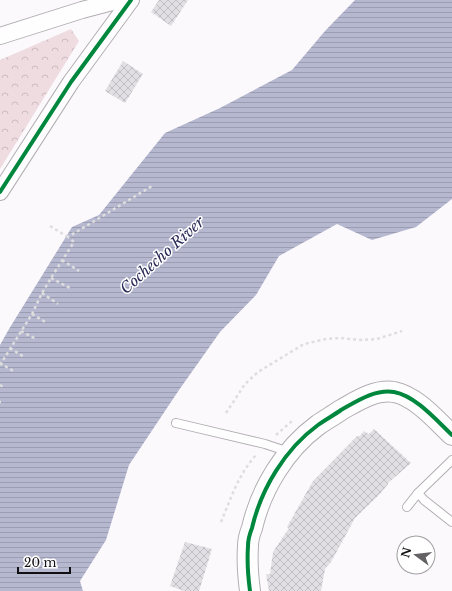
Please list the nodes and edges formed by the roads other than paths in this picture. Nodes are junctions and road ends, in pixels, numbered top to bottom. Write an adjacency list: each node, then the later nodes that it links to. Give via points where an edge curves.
1 (120, 0): 3 (street)
2 (131, 0): 4 (street, via 71,82)
3 (0, 36)
4 (0, 192)
5 (176, 423): 7 (lane, via 265,444)
6 (452, 436): 7 (street, via 409,398 396,392 384,391 359,399 317,426)
7 (290, 453): 12 (street, via 270,480 256,511 248,544)
8 (452, 460): 9 (lane)
9 (418, 493): 10 (lane); 11 (lane)
10 (407, 507)
11 (452, 522)
12 (250, 591)

